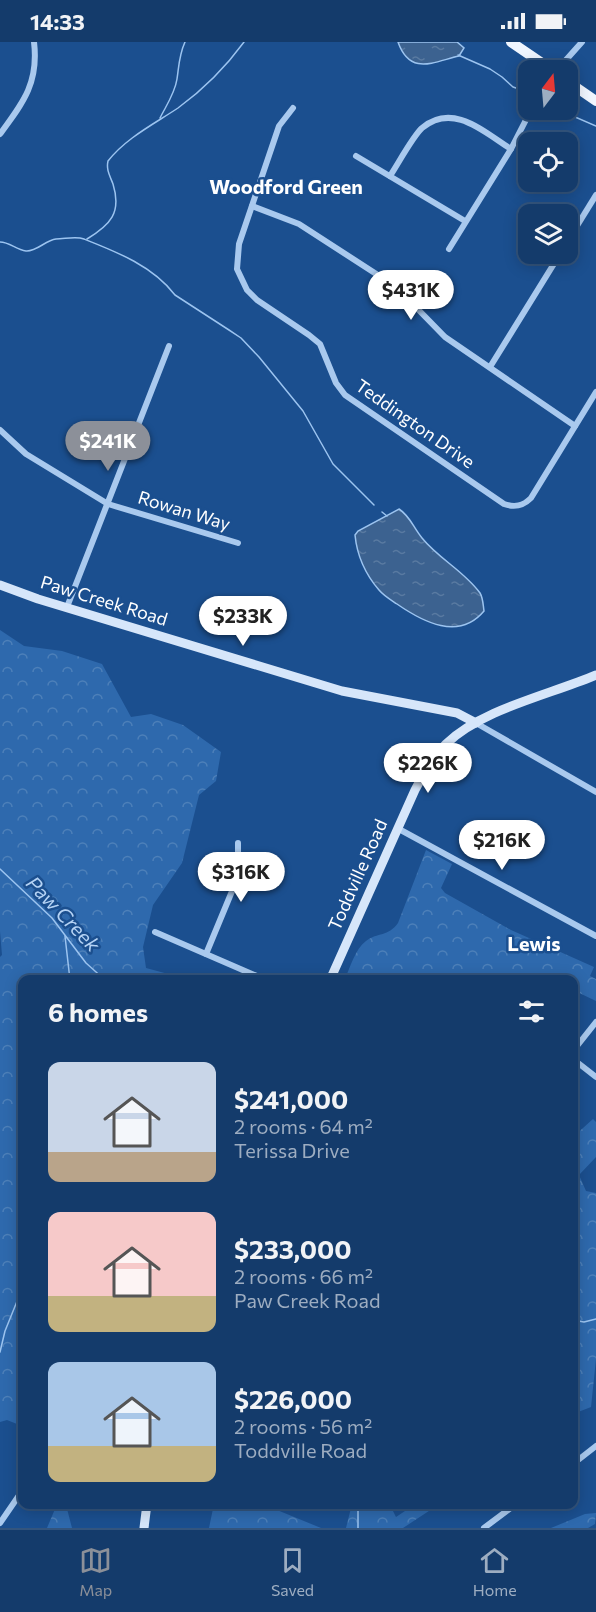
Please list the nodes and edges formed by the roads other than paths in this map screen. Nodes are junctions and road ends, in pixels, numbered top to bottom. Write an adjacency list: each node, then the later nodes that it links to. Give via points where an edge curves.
1 (34, 42): 10 (street, via 31,85)
2 (511, 42): 4 (main road)
3 (582, 42): 5 (street)
4 (537, 60)
5 (564, 60)
6 (578, 89): 7 (main road)
7 (596, 101)
8 (293, 108): 15 (street, Teddington Drive, via 279,126)
9 (526, 120): 11 (street)
10 (0, 134)
11 (511, 149): 13 (street, via 468,122 445,117 421,128); 16 (street)
12 (356, 156): 13 (street)
13 (390, 176): 16 (street)
14 (596, 195): 17 (street)
15 (252, 206): 21 (street, via 299,224 384,279 438,331); 23 (street, Teddington Drive, via 237,251 237,269 257,300 320,344 342,391 504,504 523,505 531,498)
16 (465, 221): 18 (street)
17 (578, 224)
18 (449, 249)
19 (554, 264): 21 (street)
20 (170, 346): 25 (street)
21 (490, 367): 23 (street)
22 (596, 392): 23 (street, Teddington Drive)
23 (575, 426)
24 (0, 430): 25 (street, Rowan Way, via 26,454)
25 (108, 504): 26 (street, Rowan Way); 28 (street)
26 (238, 543)
27 (0, 585): 28 (street, Paw Creek Road)
28 (67, 608): 30 (street, Paw Creek Road, via 342,691 457,714)
29 (596, 675): 30 (street, Toddville Road)
30 (476, 723): 31 (street); 32 (street, Toddville Road, via 452,739 430,763)
31 (596, 792)
32 (397, 828): 35 (street); 38 (street, Toddville Road)
33 (238, 843): 36 (street, via 235,884)
34 (155, 932): 36 (street)
35 (596, 936)
36 (206, 954): 37 (street)
37 (254, 975)
38 (332, 975)
39 (596, 1022): 40 (street)
40 (578, 1045)
41 (578, 1063): 42 (street)
42 (596, 1077)
43 (596, 1446): 44 (street)
44 (578, 1460)
45 (18, 1497): 48 (street)
46 (146, 1509): 49 (street)
47 (509, 1509): 50 (street)
48 (0, 1523)
49 (144, 1528)
50 (484, 1528)

